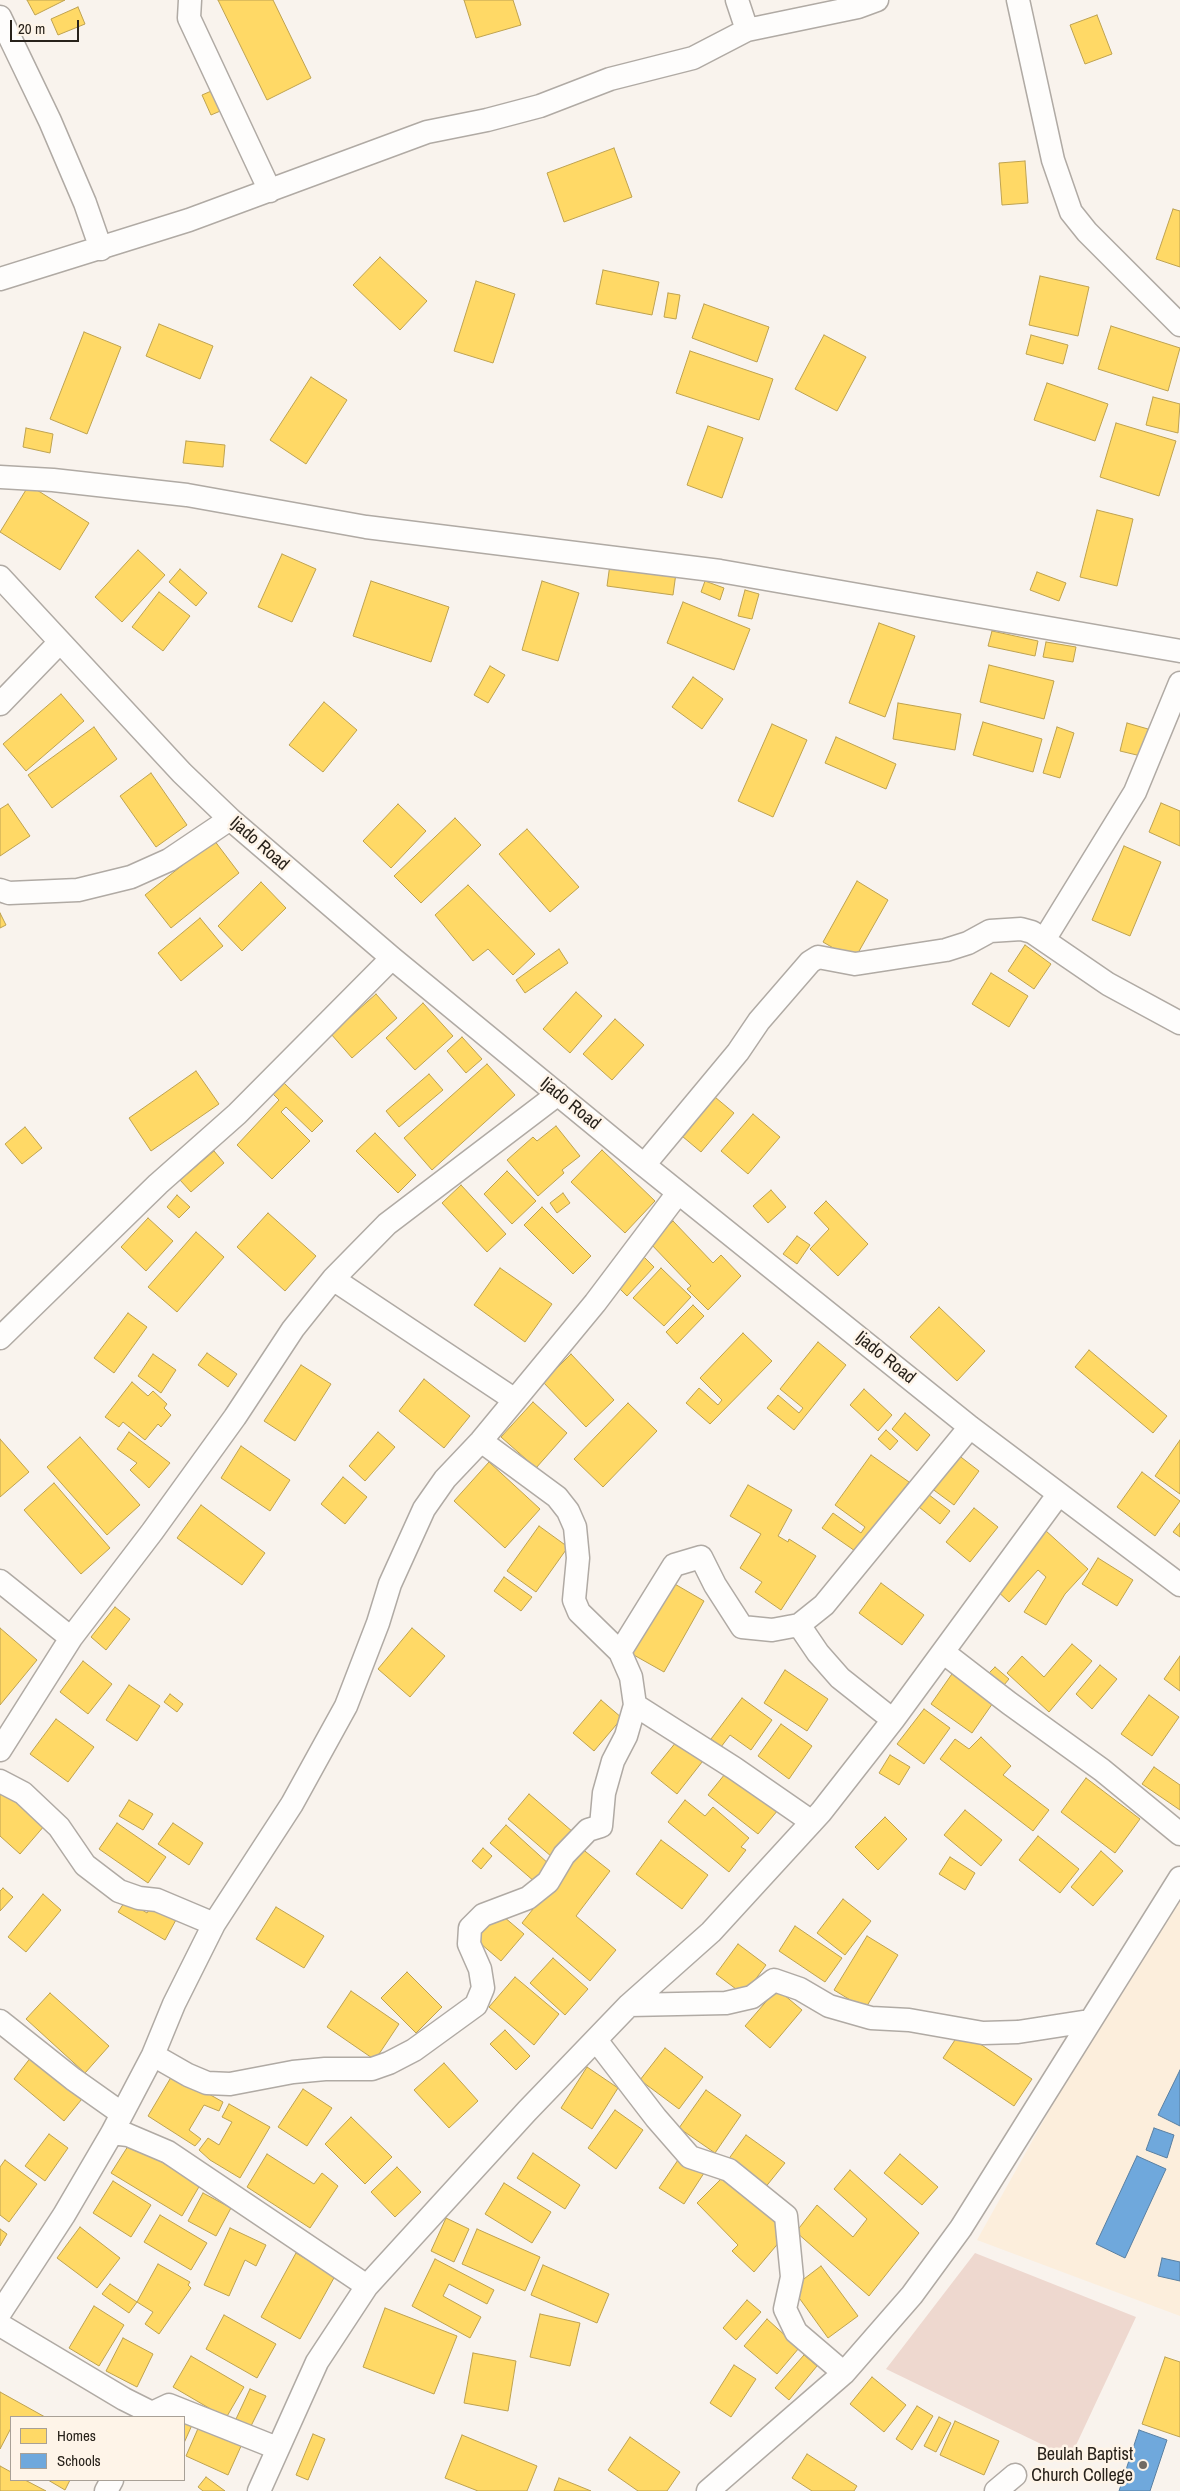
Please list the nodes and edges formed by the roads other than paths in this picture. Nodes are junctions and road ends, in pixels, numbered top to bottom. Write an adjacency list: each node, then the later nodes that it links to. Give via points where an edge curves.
1 (190, 0): 7 (street, via 189,18)
2 (736, 0): 6 (street)
3 (877, 0): 6 (street, via 858,7)
4 (1018, 0): 10 (street, via 1053,160 1070,212)
5 (0, 17): 8 (street, via 54,130)
6 (747, 30): 7 (street, via 693,58 610,79 540,106 388,144)
7 (270, 191): 8 (street)
8 (101, 249): 9 (street)
9 (0, 279)
10 (1180, 325)
11 (0, 477): 14 (street, via 187,494 366,527 720,571)
12 (0, 577): 13 (street, Ijado Road)
13 (60, 642): 16 (street); 17 (street, Ijado Road, via 182,773)
14 (1180, 651)
15 (1180, 684): 19 (street, via 1135,792)
16 (0, 704)
17 (230, 819): 18 (street, via 169,860 131,877 78,890 10,893); 20 (street, Ijado Road)
18 (0, 890)
19 (1044, 940): 21 (street, via 1108,984); 23 (street, via 1032,932 1006,929 990,931 946,950 870,962 855,964 818,956 759,1021 738,1052)
20 (392, 958): 22 (street, Ijado Road); 26 (street, via 237,1114 158,1184)
21 (1180, 1023)
22 (558, 1094): 23 (street, Ijado Road); 25 (street, via 387,1224)
23 (644, 1165): 24 (street, Ijado Road)
24 (678, 1193): 27 (street); 28 (street, Ijado Road)
25 (333, 1279): 27 (street); 34 (street, via 293,1328 152,1532)
26 (0, 1338)
27 (515, 1400): 29 (street)
28 (970, 1427): 30 (street, Ijado Road); 33 (street, via 824,1605)
29 (481, 1441): 35 (street, via 557,1497 568,1510 575,1527 578,1558 574,1600 579,1612); 44 (street, via 424,1509 390,1584 346,1706 292,1804)
30 (1058, 1495): 32 (street, Ijado Road); 36 (street)
31 (0, 1581): 34 (street)
32 (1180, 1585)
33 (799, 1625): 35 (street, via 772,1630 742,1626 701,1557 674,1565); 38 (street, via 840,1678)
34 (71, 1638): 39 (street)
35 (620, 1652): 37 (street, via 631,1677)
36 (943, 1652): 38 (street); 42 (street, via 1102,1770)
37 (635, 1705): 41 (street); 49 (street, via 604,1793 601,1826 588,1830 564,1855 548,1882 528,1898 483,1915 470,1928 469,1944 480,1970 482,1988 476,2005 463,2016 414,2050 372,2069 293,2072 222,2084 207,2083)
38 (893, 1720): 41 (street)
39 (0, 1750)
40 (0, 1781): 44 (street, via 23,1793 59,1827 85,1866 119,1891 156,1900)
41 (812, 1822): 45 (street, via 710,1932)
42 (1180, 1834)
43 (1180, 1878): 47 (street)
44 (214, 1924): 49 (street)
45 (629, 2005): 47 (street, via 726,2004 752,1997 774,1980 800,1989 829,2006 871,2018 908,2020 983,2033 1018,2032); 48 (street)
46 (0, 2021): 50 (street, via 72,2079)
47 (1089, 2021): 54 (street, via 961,2228 912,2296)
48 (596, 2040): 51 (street); 54 (street, via 690,2157 729,2170 786,2216 792,2277 784,2309 796,2332)
49 (153, 2055): 50 (street)
50 (117, 2123): 51 (street, via 128,2135 168,2152); 52 (street, via 64,2214)
51 (367, 2286): 56 (street, via 317,2362)
52 (2, 2304)
53 (0, 2325): 55 (street)
54 (844, 2373): 59 (street)
55 (151, 2415): 56 (street, via 169,2405)
56 (277, 2448): 58 (street)
57 (1015, 2475): 60 (street)
58 (259, 2491)
59 (708, 2491)
60 (996, 2491)

